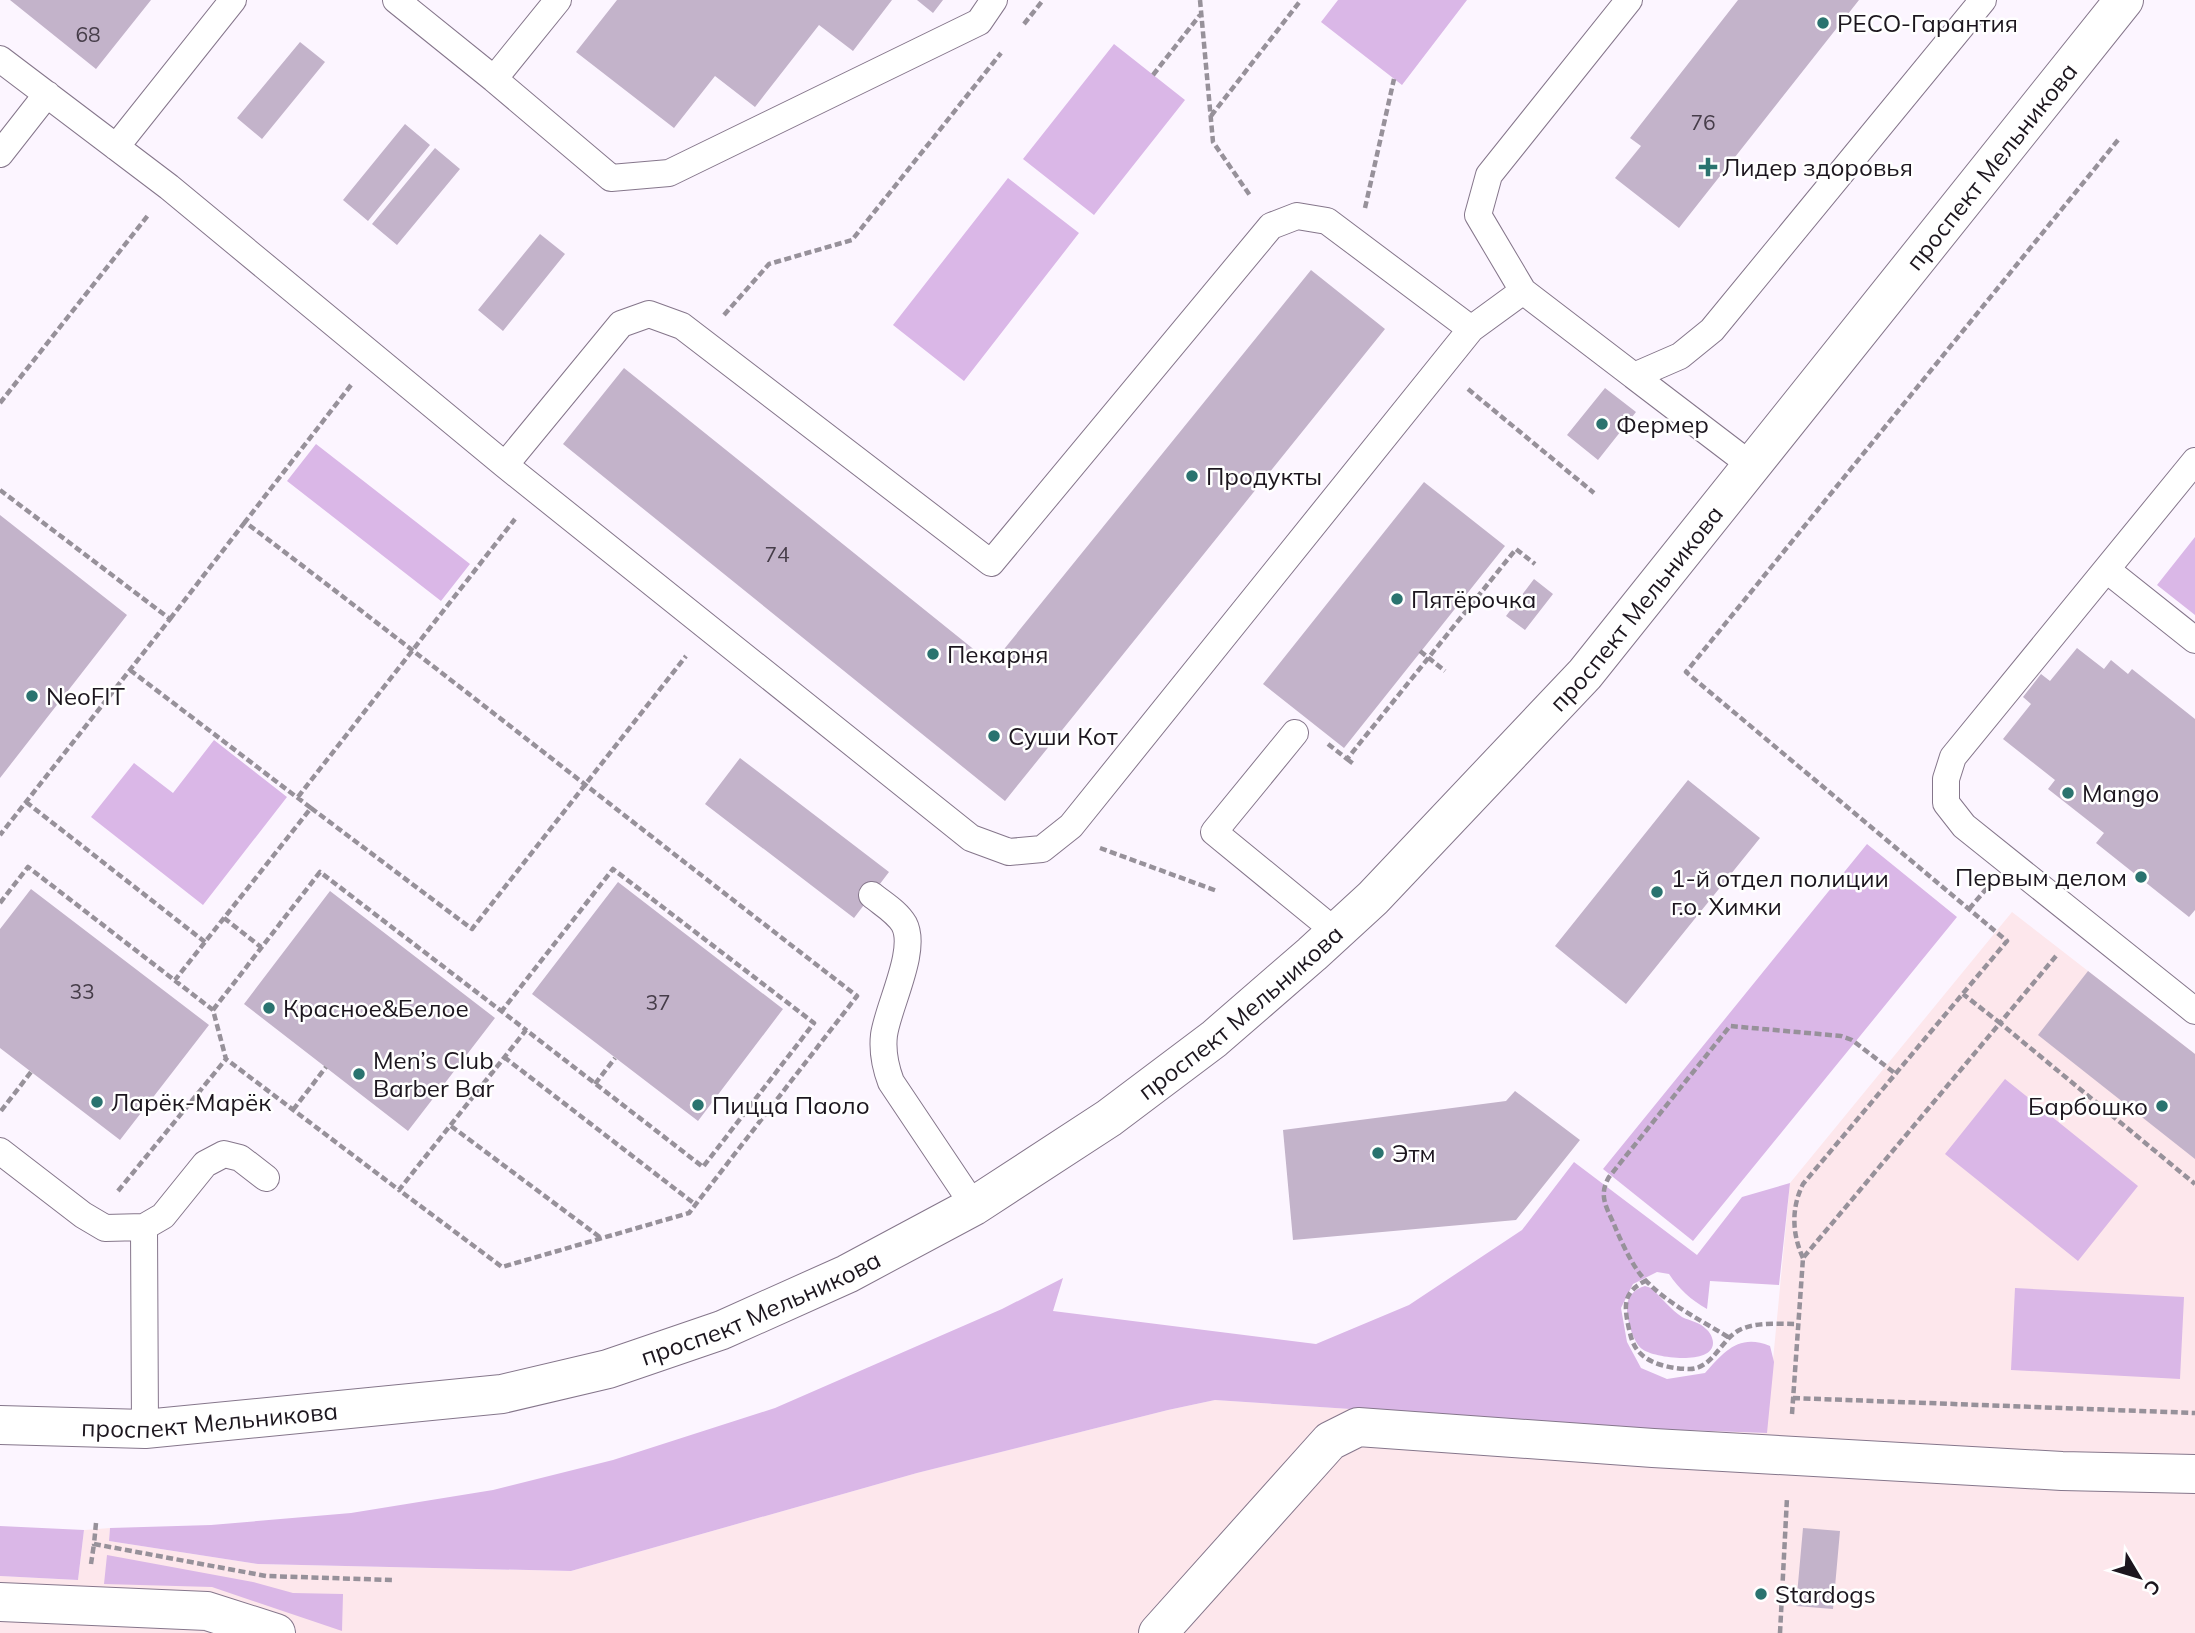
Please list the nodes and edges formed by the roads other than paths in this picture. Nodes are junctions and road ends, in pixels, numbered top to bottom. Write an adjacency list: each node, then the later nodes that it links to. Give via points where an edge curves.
1 (233, 0): 11 (lane)
2 (396, 0): 9 (lane)
3 (558, 0): 9 (lane)
4 (995, 0): 9 (lane, via 979,22 669,173 611,178)
5 (1629, 0): 13 (lane, via 1489,175 1478,215)
6 (1983, 0): 15 (lane, via 1712,330 1680,356)
7 (2126, 1): 18 (street, проспект Мельникова)
8 (0, 59): 10 (lane)
9 (494, 79)
10 (47, 94): 11 (lane); 12 (lane)
11 (116, 147): 17 (lane)
12 (0, 154)
13 (1523, 291): 14 (lane); 15 (lane)
14 (1471, 329): 17 (lane, via 1327,221 1297,216 1271,226 991,564 682,326 649,314 621,324); 17 (lane, via 1072,826 1042,849 1009,852 971,838)
15 (1634, 376): 18 (lane)
16 (2195, 461): 19 (lane)
17 (505, 465)
18 (1752, 466): 23 (street, проспект Мельникова, via 1585,674)
19 (2107, 570): 20 (lane); 24 (lane, via 1953,757 1946,779 1946,803 1964,826)
20 (2195, 640)
21 (1307, 735): 23 (lane, via 1214,832)
22 (872, 895): 27 (lane, via 905,926 908,945 884,1034 884,1062 891,1082)
23 (1336, 932): 27 (street, проспект Мельникова, via 1214,1039 1141,1095)
24 (2195, 1010)
25 (0, 1151): 28 (lane, via 105,1228)
26 (266, 1178): 28 (lane, via 240,1158 224,1154 205,1164 163,1216)
27 (974, 1206): 30 (street, проспект Мельникова, via 847,1274 722,1330 608,1369 502,1394)
28 (144, 1227): 30 (lane)
29 (0, 1425): 30 (street, проспект Мельникова)
30 (145, 1429)
31 (2195, 1474): 34 (street, via 2049,1471 1358,1427 1321,1451)
32 (0, 1602): 33 (street, via 208,1611)
33 (276, 1633)
34 (1158, 1633)

